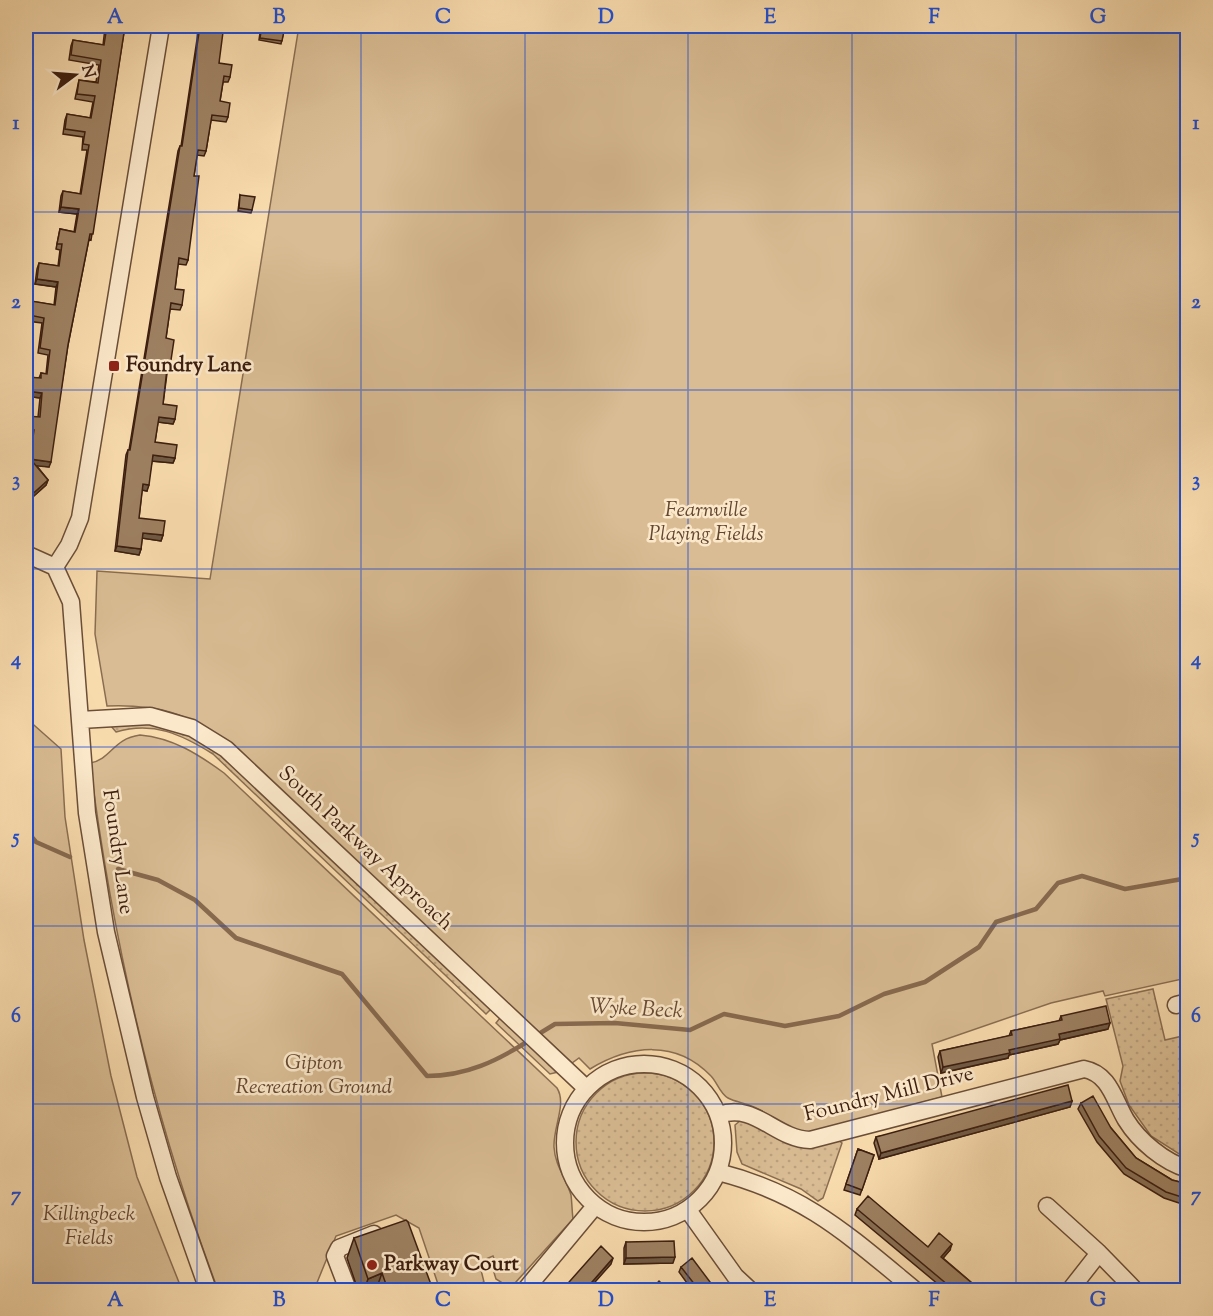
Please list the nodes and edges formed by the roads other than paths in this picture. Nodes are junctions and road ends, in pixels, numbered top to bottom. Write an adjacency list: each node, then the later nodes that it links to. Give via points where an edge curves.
1 (161, 26): 3 (street, via 80,518)
2 (26, 554): 3 (street)
3 (55, 567): 4 (street, Foundry Lane, via 71,602)
4 (80, 720): 5 (street, South Parkway Approach, via 150,716 192,728 226,749); 14 (street, Foundry Lane, via 87,813 108,942 161,1154)
5 (586, 1088): 6 (street, via 606,1073 629,1065 654,1064 677,1071 698,1085); 9 (street, via 572,1110 565,1136 566,1162 577,1186)
6 (719, 1115): 7 (street, Foundry Mill Drive, via 735,1111 752,1114 791,1137 810,1140 1084,1069 1101,1075 1127,1122 1150,1148); 8 (street, via 723,1149)
7 (1188, 1169)
8 (718, 1172): 11 (street, via 706,1194); 18 (street, via 771,1188 819,1213)
9 (595, 1206): 11 (street, via 612,1217 641,1223 666,1220); 16 (street)
10 (1047, 1206): 13 (street)
11 (688, 1210): 17 (street, via 735,1276)
12 (389, 1229): 15 (street, via 339,1248 335,1256)
13 (1099, 1253): 19 (street); 20 (street)
14 (208, 1290)
15 (348, 1290)
16 (525, 1290)
17 (750, 1290)
18 (915, 1290)
19 (1070, 1290)
20 (1135, 1290)

